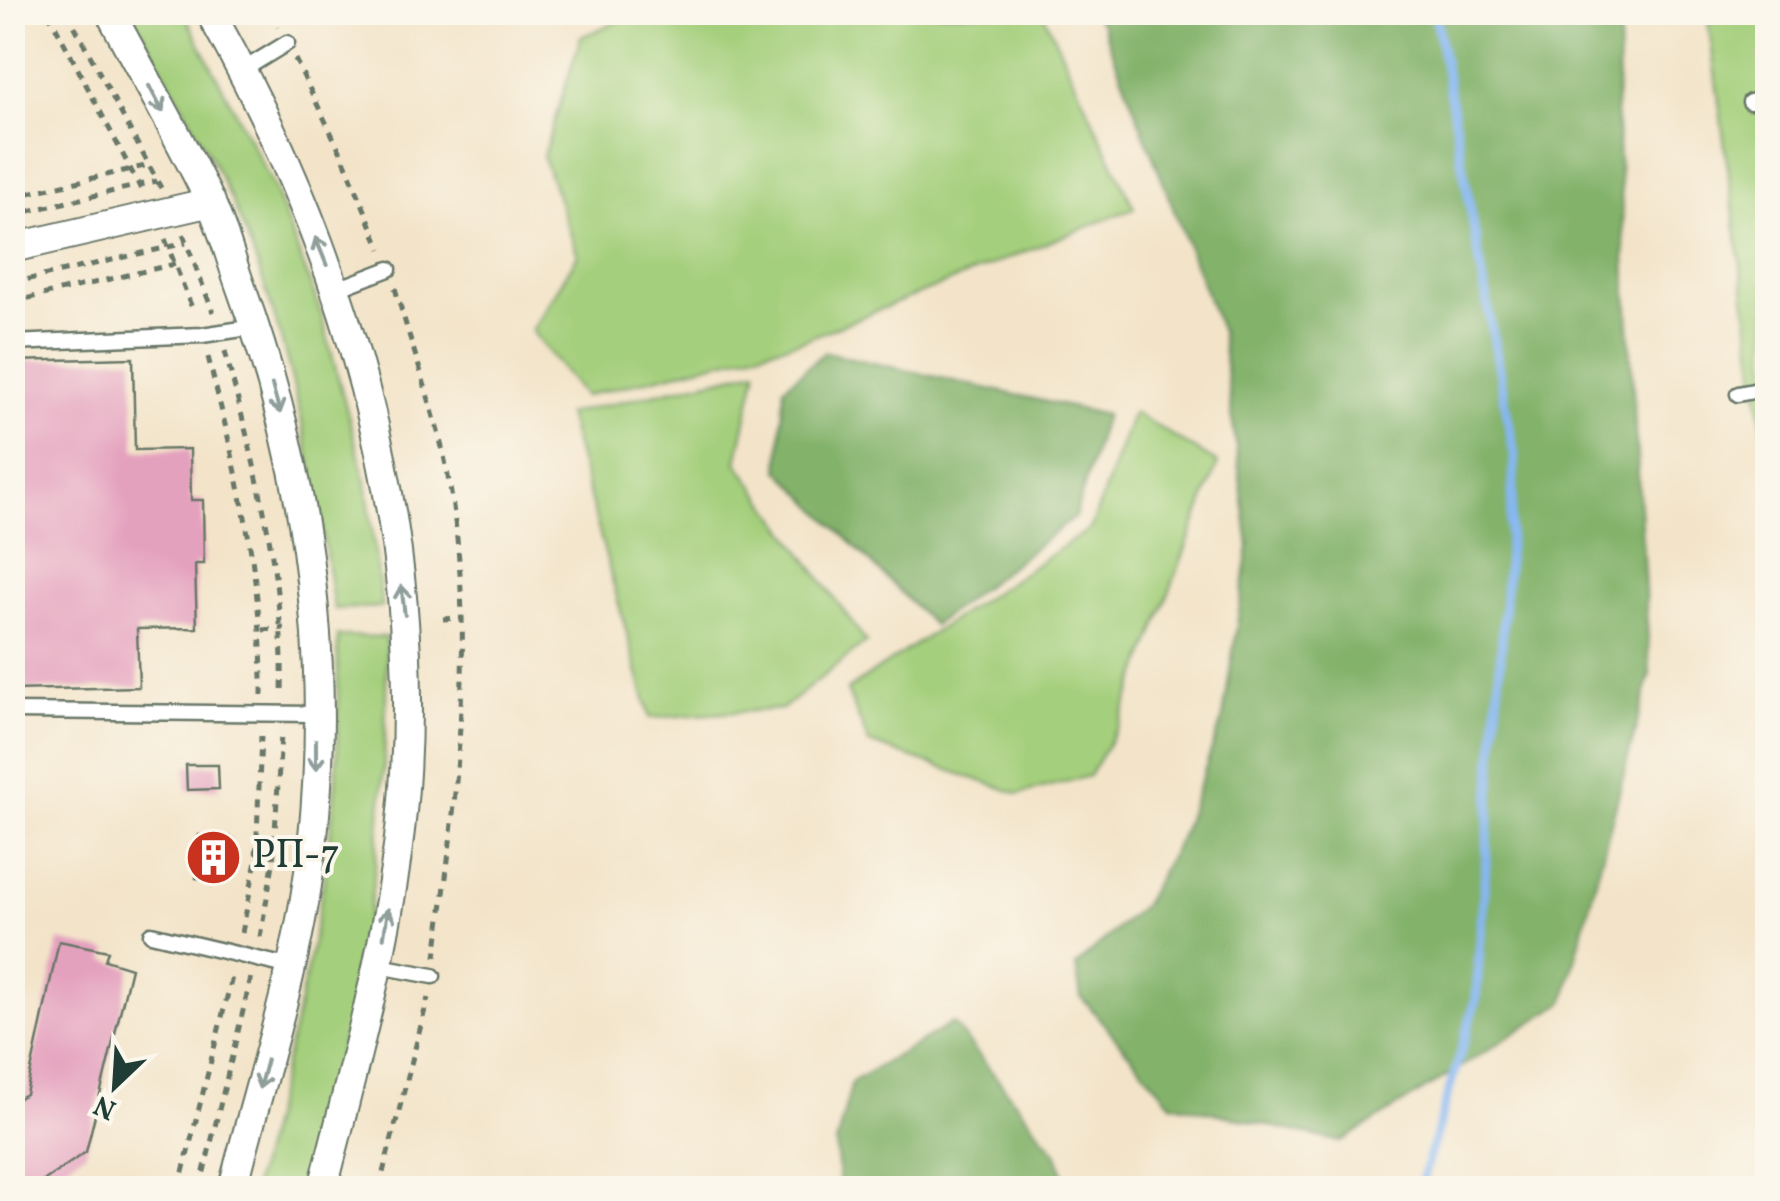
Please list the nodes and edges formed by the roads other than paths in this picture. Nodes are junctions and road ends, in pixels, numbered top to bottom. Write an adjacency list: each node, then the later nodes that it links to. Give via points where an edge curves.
1 (110, 12): 7 (street, one-way to 7)
2 (210, 12): 4 (street)
3 (286, 43): 4 (lane)
4 (243, 70): 10 (street, one-way to 4)
5 (1768, 98): 6 (lane)
6 (1750, 102)
7 (210, 202): 8 (street); 11 (street)
8 (12, 248)
9 (389, 269): 10 (lane)
10 (337, 289): 19 (street, one-way to 10, via 404,788 406,621 385,464)
11 (256, 326): 12 (lane, via 202,335); 16 (street, one-way to 16, via 299,483 317,626)
12 (12, 343)
13 (1768, 388): 14 (lane)
14 (1738, 394)
15 (12, 711): 16 (lane)
16 (316, 714): 18 (street, one-way to 18, via 308,873)
17 (151, 934): 18 (lane)
18 (291, 966): 21 (street, one-way to 21)
19 (379, 966): 20 (lane); 22 (street)
20 (433, 976)
21 (232, 1188)
22 (323, 1188)

